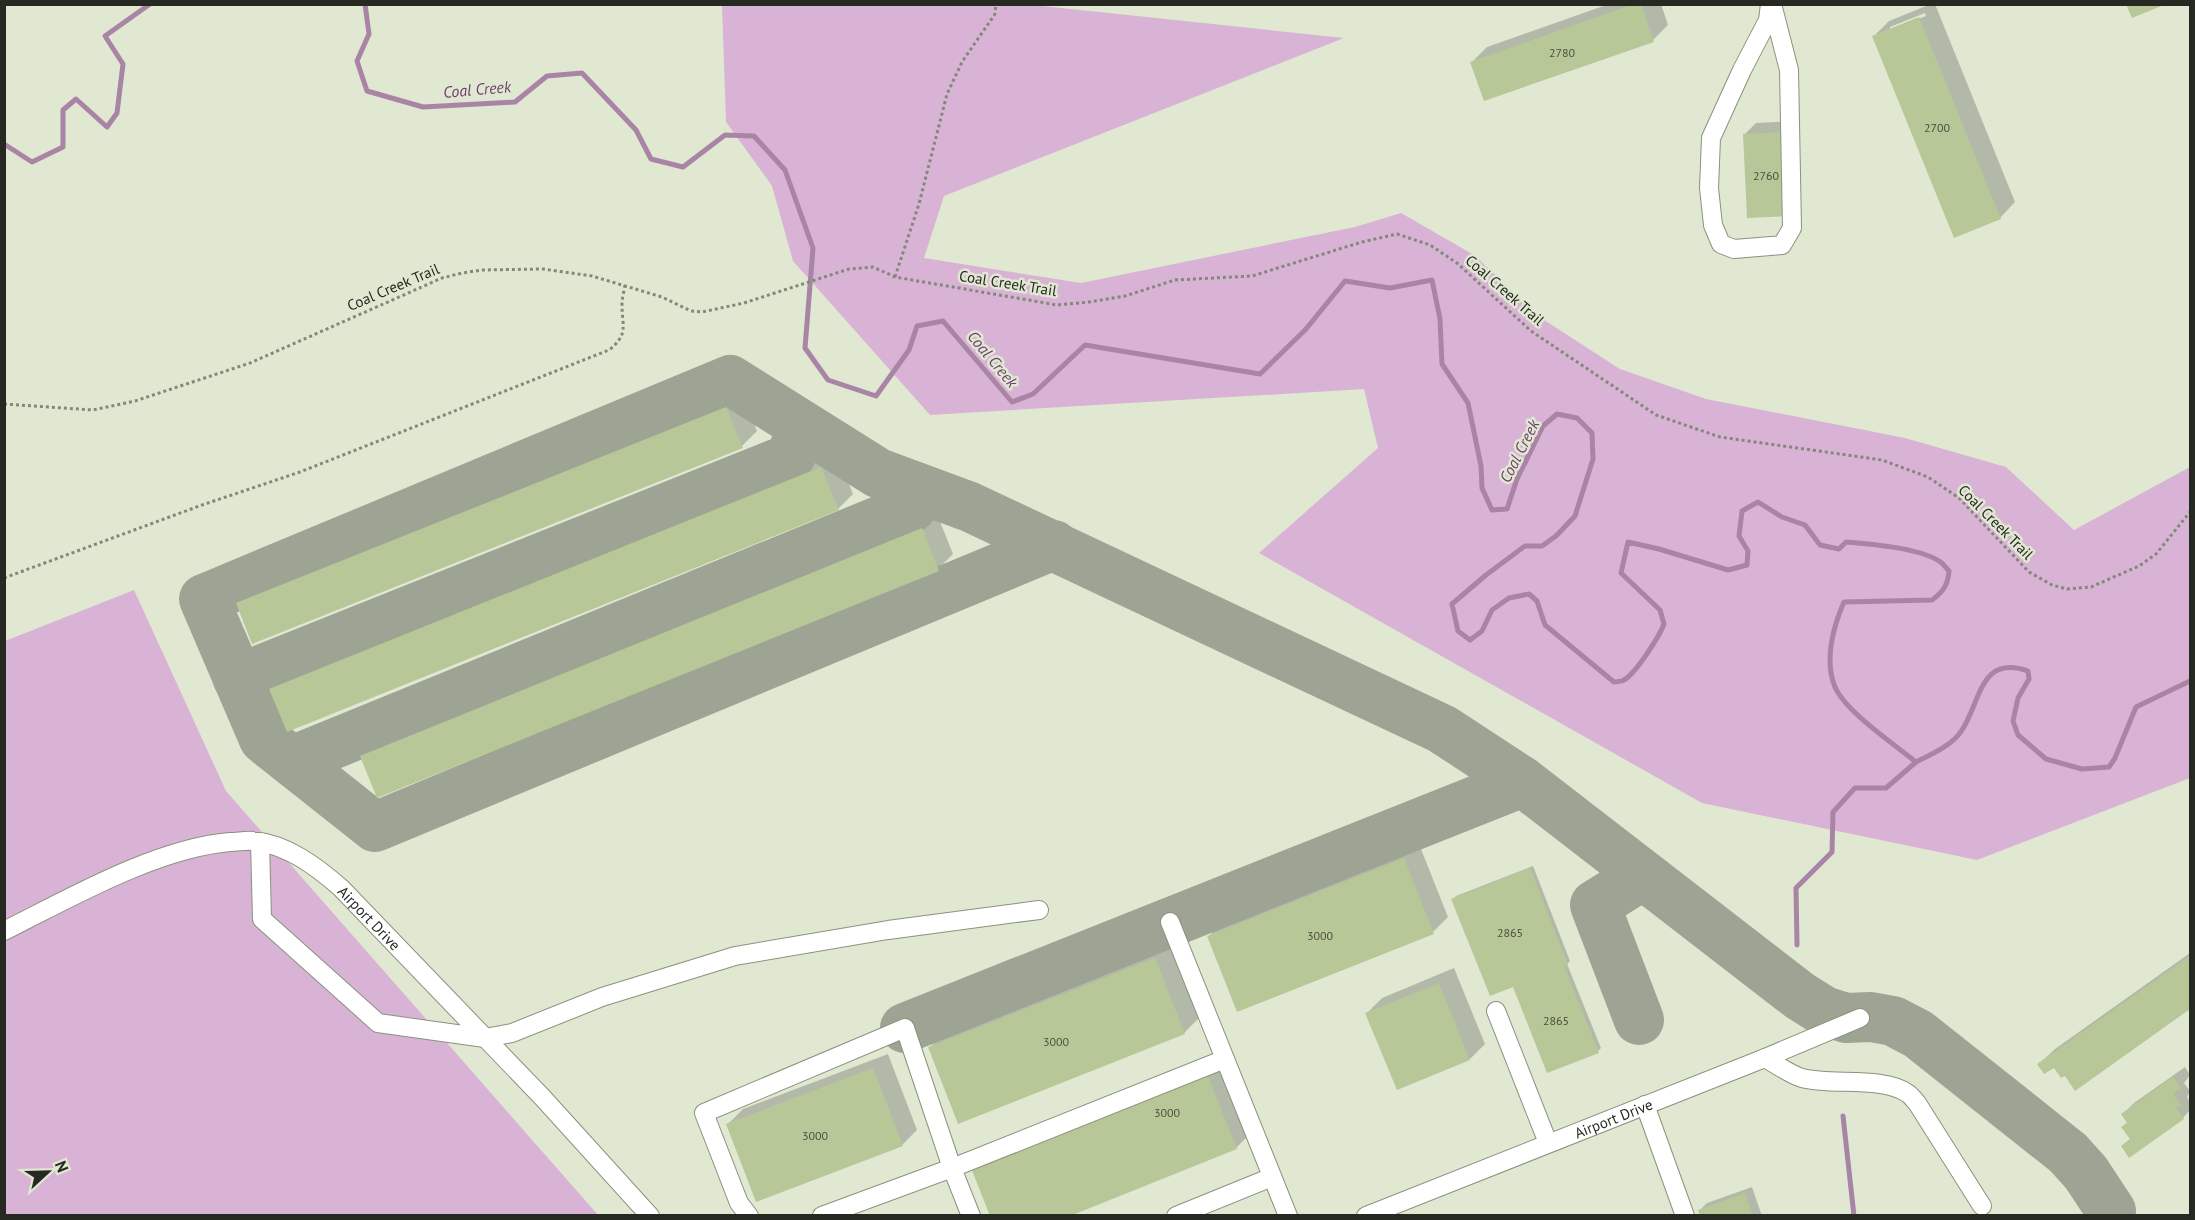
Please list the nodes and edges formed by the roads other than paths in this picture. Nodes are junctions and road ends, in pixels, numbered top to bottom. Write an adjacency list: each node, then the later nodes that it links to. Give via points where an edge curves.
1 (1771, 4): 1 (street, via 1768,20 1711,138 1709,188 1713,225 1721,244 1734,249 1782,245 1792,228 1789,70)
2 (260, 842): 5 (street, Airport Drive, via 216,843 180,852); 8 (street, Airport Drive, via 294,853 324,873); 8 (street, via 262,919 378,1023)
3 (1039, 910): 8 (street, via 735,956 602,997 512,1034)
4 (1170, 922): 10 (street)
5 (4, 931)
6 (1496, 1011): 12 (street)
7 (1860, 1018): 9 (street, Airport Drive)
8 (486, 1038): 16 (street, Airport Drive)
9 (1765, 1058): 11 (street, Airport Drive); 15 (street, via 1801,1078 1871,1083 1907,1093)
10 (1225, 1059): 13 (street); 14 (street)
11 (1645, 1105): 12 (street, Airport Drive); 23 (street)
12 (1548, 1143): 22 (street, Airport Drive)
13 (952, 1168): 17 (street, via 905,1028 704,1113 739,1203); 18 (street); 19 (street)
14 (1272, 1177): 20 (street); 21 (street)
15 (1982, 1206)
16 (650, 1215)
17 (749, 1215)
18 (822, 1215)
19 (971, 1215)
20 (1176, 1215)
21 (1288, 1215)
22 (1366, 1215)
23 (1685, 1215)

